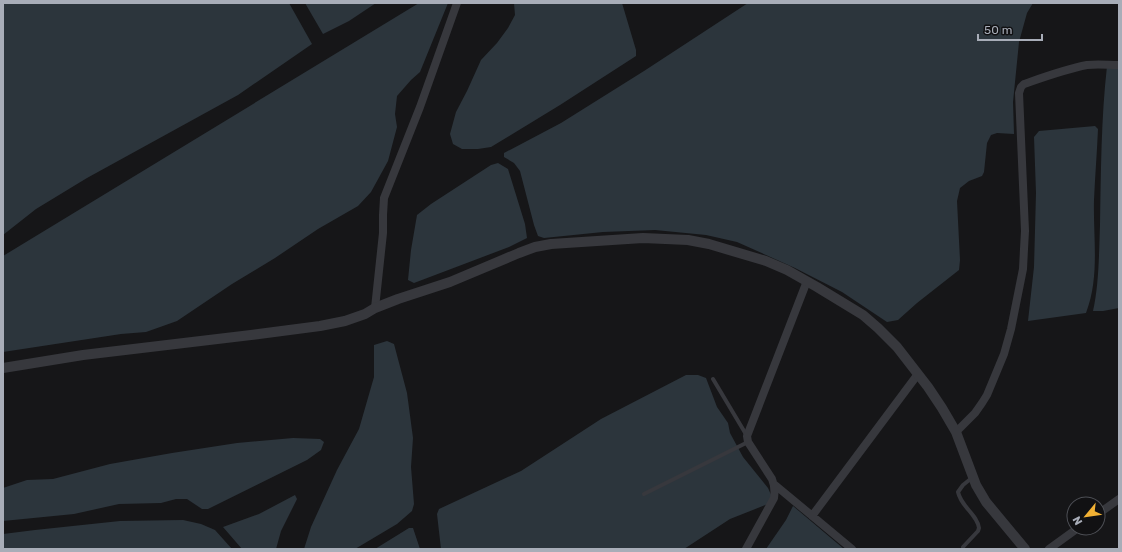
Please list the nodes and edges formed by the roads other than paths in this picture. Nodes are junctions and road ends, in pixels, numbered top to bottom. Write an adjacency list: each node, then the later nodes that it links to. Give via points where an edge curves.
1 (457, 3): 4 (street, via 384,198)
2 (1119, 65): 8 (street, via 1087,65 1020,86 1025,232 1022,269 1011,329 987,395 975,413)
3 (807, 281): 4 (street, via 766,261 709,244 688,240 643,238 535,247 450,282); 6 (street, via 863,315 897,347); 9 (street)
4 (375, 308): 5 (street, via 365,314 320,326 83,355)
5 (3, 368)
6 (918, 374): 8 (street); 15 (street)
7 (713, 379): 9 (lane)
8 (956, 432): 10 (street)
9 (748, 439): 11 (street); 12 (lane)
10 (973, 477): 17 (lane, via 958,492 979,528); 20 (street, via 986,502)
11 (775, 486): 15 (street); 18 (street, via 774,498)
12 (644, 494)
13 (1119, 499): 14 (street)
14 (1106, 508)
15 (812, 516): 19 (street)
16 (1067, 536): 21 (street)
17 (963, 547)
18 (746, 549)
19 (852, 549)
20 (1026, 549)
21 (1049, 549)

